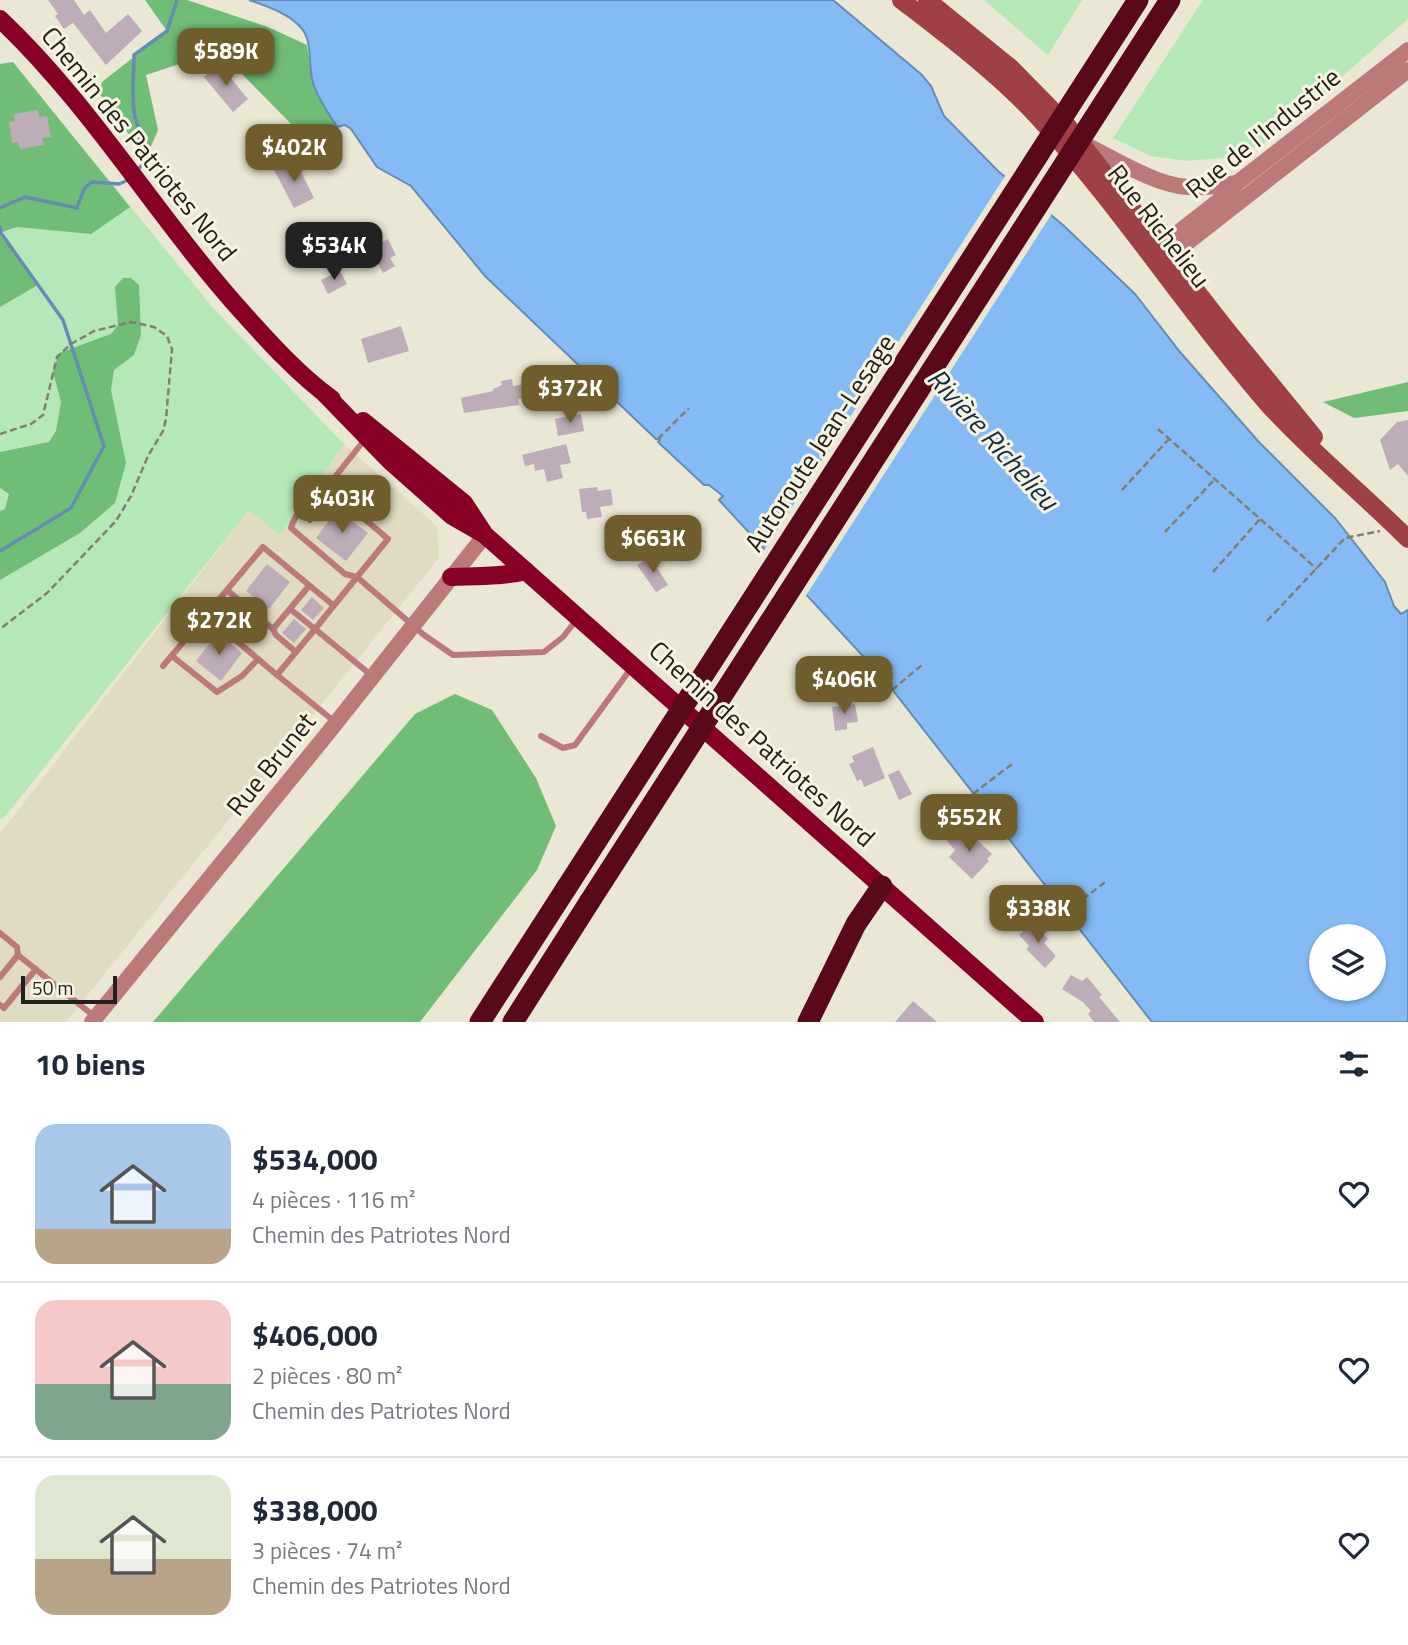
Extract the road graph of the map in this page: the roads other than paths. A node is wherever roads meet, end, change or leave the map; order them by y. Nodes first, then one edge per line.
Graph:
1 (901, 0) edge
2 (928, 0) edge
3 (1138, 0) edge
4 (1170, 0) edge
5 (0, 19) edge
6 (1408, 50) edge
7 (1408, 70) edge
8 (1080, 142) junction
9 (1237, 183) junction
10 (1159, 256) junction
11 (370, 433) junction
12 (327, 487) junction
13 (310, 520) dead end
14 (485, 535) junction
15 (1408, 539) edge
16 (526, 572) junction
17 (357, 577) junction
18 (451, 577) junction
19 (309, 586) junction
20 (227, 590) junction
21 (333, 605) junction
22 (290, 609) junction
23 (206, 615) junction
24 (578, 618) junction
25 (413, 625) junction
26 (273, 629) junction
27 (315, 629) junction
28 (296, 652) junction
29 (172, 656) junction
30 (258, 659) junction
31 (163, 666) dead end
32 (634, 666) junction
33 (277, 675) junction
34 (373, 676) junction
35 (336, 723) junction
36 (541, 736) dead end
37 (882, 886) junction
38 (0, 933) edge
39 (18, 955) junction
40 (36, 969) junction
41 (0, 977) edge
42 (0, 1005) edge
43 (94, 1019) edge
44 (480, 1022) edge
45 (513, 1022) edge
46 (808, 1022) edge
47 (1035, 1022) edge

1 - 10 main road, Rue Richelieu
2 - 8 main road, Rue Richelieu
3 - 44 highway, Autoroute Jean-Lesage, bridge
4 - 45 highway, Autoroute Jean-Lesage, bridge
5 - 11 main road, Chemin des Patriotes Nord
6 - 9 street, Rue de l'Industrie
7 - 10 street, Rue de l'Industrie
8 - 9 street
8 - 10 main road, Rue Richelieu
9 - 10 street, Rue de l'Industrie
10 - 15 main road, Rue Richelieu
11 - 12 lane
11 - 14 main road, Chemin des Patriotes Nord
12 - 13 lane
12 - 17 lane
12 - 17 lane
14 - 16 main road, Chemin des Patriotes Nord
14 - 18 street, Rue Brunet
16 - 18 main road
16 - 24 main road, Chemin des Patriotes Nord
17 - 21 lane
17 - 25 lane
18 - 25 street, Rue Brunet
19 - 20 lane
19 - 21 lane
19 - 22 lane
20 - 23 lane
20 - 26 lane
21 - 27 lane
22 - 26 lane
22 - 27 lane
23 - 29 lane
23 - 30 lane
24 - 25 lane
24 - 32 main road, Chemin des Patriotes Nord
25 - 34 street, Rue Brunet
26 - 28 lane
27 - 28 lane
27 - 34 lane
28 - 33 lane
29 - 30 lane
29 - 31 lane
30 - 33 lane
32 - 36 lane
32 - 37 main road, Chemin des Patriotes Nord
33 - 35 lane
34 - 35 street, Rue Brunet
35 - 43 street, Rue Brunet
37 - 46 highway
37 - 47 main road, Chemin des Patriotes Nord
38 - 39 lane
39 - 40 lane
39 - 41 lane
40 - 42 lane
40 - 43 lane

